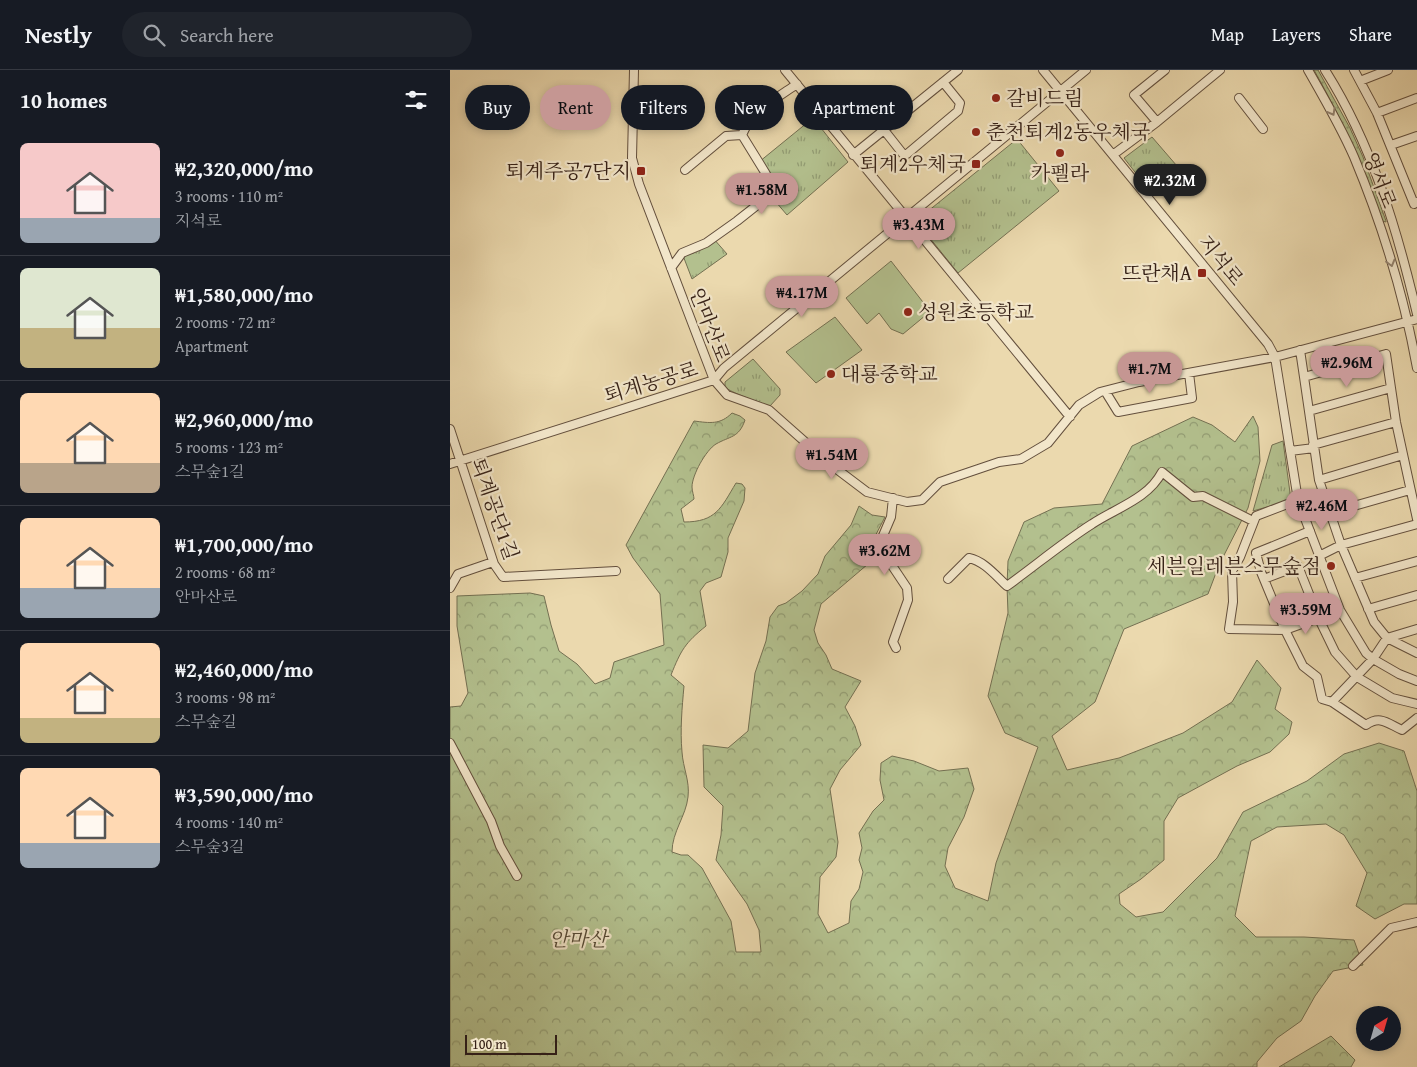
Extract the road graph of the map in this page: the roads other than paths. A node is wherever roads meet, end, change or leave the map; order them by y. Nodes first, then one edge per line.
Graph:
1 (634, 70) edge
2 (785, 70) edge
3 (958, 70) edge
4 (1043, 70) edge
5 (1086, 70) edge
6 (1165, 70) edge
7 (1220, 70) edge
8 (1308, 70) edge
9 (1324, 70) edge
10 (1354, 70) edge
11 (1388, 70) edge
12 (1360, 81) junction
13 (943, 82) junction
14 (797, 84) junction
15 (1060, 91) junction
16 (1239, 98) dead end
17 (1417, 98) edge
18 (913, 106) edge
19 (1377, 113) junction
20 (1156, 122) junction
21 (1263, 129) dead end
22 (884, 130) joint
23 (742, 135) junction
24 (1417, 136) edge
25 (1391, 145) junction
26 (1114, 154) junction
27 (853, 155) junction
28 (684, 170) dead end
29 (1417, 202) edge
30 (907, 218) junction
31 (672, 268) junction
32 (1410, 283) junction
33 (1397, 284) junction
34 (1417, 314) edge
35 (1417, 319) edge
36 (1407, 322) junction
37 (1300, 350) junction
38 (1274, 357) junction
39 (1417, 363) edge
40 (1189, 372) junction
41 (1304, 377) junction
42 (714, 380) junction
43 (1391, 388) junction
44 (1105, 391) junction
45 (1309, 411) junction
46 (1070, 417) junction
47 (1396, 422) junction
48 (450, 429) edge
49 (1313, 446) junction
50 (1290, 451) junction
51 (1403, 454) junction
52 (461, 461) junction
53 (450, 464) edge
54 (1318, 480) junction
55 (1410, 490) junction
56 (893, 498) junction
57 (1298, 500) junction
58 (1329, 512) junction
59 (1417, 518) edge
60 (1254, 521) junction
61 (1417, 524) edge
62 (1310, 531) junction
63 (1341, 546) junction
64 (1256, 553) junction
65 (1319, 556) junction
66 (1240, 557) junction
67 (1417, 561) edge
68 (493, 562) junction
69 (616, 571) dead end
70 (1355, 578) junction
71 (1264, 579) junction
72 (948, 580) dead end
73 (450, 588) edge
74 (1417, 595) edge
75 (1368, 609) junction
76 (1340, 610) junction
77 (1319, 619) junction
78 (1417, 629) edge
79 (1285, 630) junction
80 (1387, 638) junction
81 (896, 648) dead end
82 (1417, 653) edge
83 (1373, 659) junction
84 (1358, 677) junction
85 (1417, 681) edge
86 (1332, 702) junction
87 (1417, 704) edge
88 (1417, 718) edge
89 (450, 743) edge
90 (517, 876) dead end
91 (1417, 922) edge
92 (1352, 966) dead end

1 - 31 street, 안마산로
2 - 14 street
3 - 13 street
4 - 15 street, 지석로
5 - 15 street, 퇴계농공로
6 - 20 street
7 - 20 street
8 -> 33 street, 영서로
9 - 32 street, 영서로
10 - 12 street
11 - 12 street
12 - 19 street
13 - 18 street
13 - 22 street
14 - 23 street
14 - 27 street
15 - 26 street, 지석로
15 - 30 street, 퇴계농공로
16 - 21 street
17 - 19 street
19 - 25 street
20 - 26 street
22 - 27 street
23 - 28 street
23 - 31 street
24 - 25 street
25 - 29 street
26 - 38 street, 지석로
27 - 30 street
30 - 42 street, 퇴계농공로
30 - 46 street
31 - 42 street, 안마산로
32 - 33 street
32 - 34 street, 영서로
33 - 36 street, 영서로
35 - 36 street, 안마산로
36 - 37 street, 안마산로
36 - 39 street, 영서로
37 - 38 street, 안마산로
37 - 41 street
38 - 40 street, 안마산로
38 - 50 street
40 - 44 street, 안마산로
40 - 44 street
41 - 43 street
41 - 45 street
42 - 52 street, 퇴계농공로
42 - 56 street, 안마산로
43 - 45 street
43 - 47 street
44 - 46 street, 안마산로
45 - 49 street
46 - 56 street, 안마산로
47 - 49 street
47 - 51 street
48 - 52 street, 퇴계공단1길
49 - 50 street
49 - 54 street
50 - 57 street
51 - 54 street
51 - 55 street
52 - 53 street, 퇴계농공로
52 - 68 street, 퇴계공단1길
54 - 58 street
55 - 58 street
55 - 59 street
56 - 81 street
57 - 60 street
57 - 62 street
58 - 63 street
60 - 66 street
60 - 72 street
61 - 63 street
62 - 64 street
62 - 65 street
63 - 65 street
63 - 70 street
64 - 66 street
64 - 71 street
65 - 76 street
66 - 79 street
67 - 70 street
68 - 69 street, 퇴계공단1길
68 - 73 street
70 - 75 street
71 - 77 street
71 - 79 street
74 - 75 street
75 - 80 street
76 - 77 street
76 - 83 street
77 - 79 street
77 - 84 street
78 - 80 street
79 - 86 street
80 - 82 street
80 - 83 street
83 - 84 street
83 - 85 street
84 - 86 street
84 - 87 street
86 - 88 street
89 - 90 street
91 - 92 street

